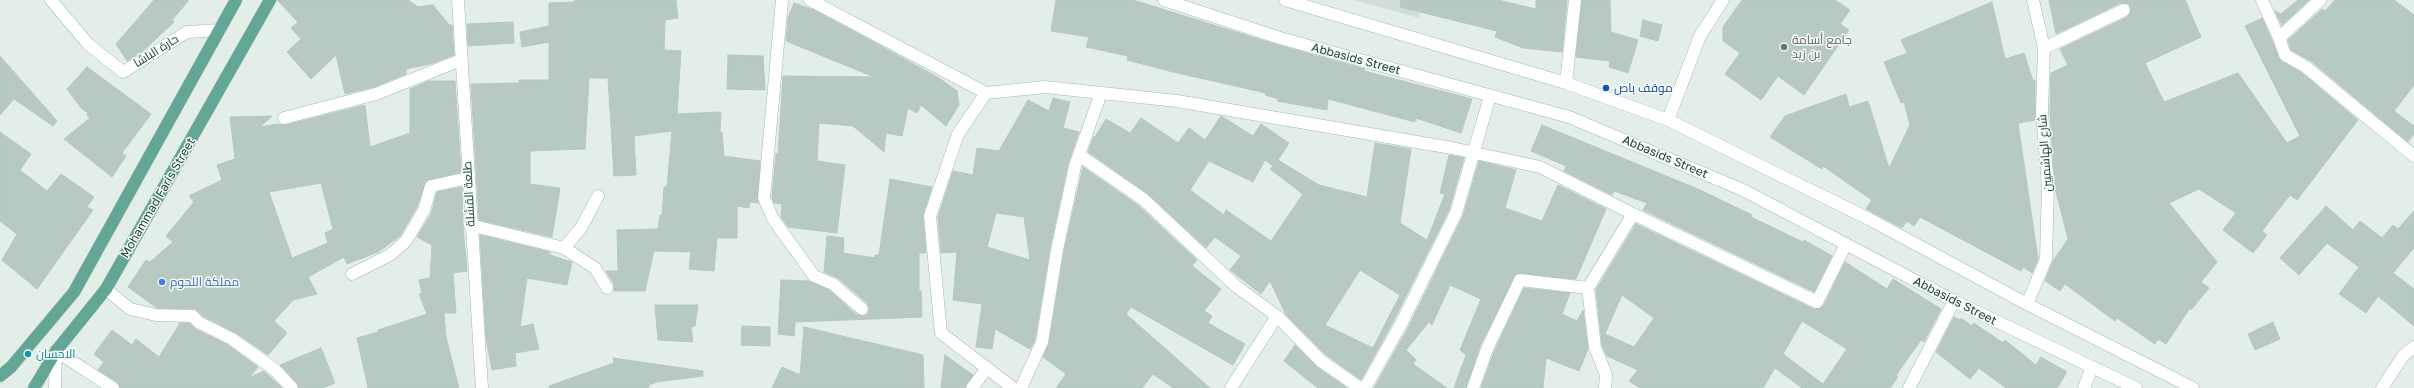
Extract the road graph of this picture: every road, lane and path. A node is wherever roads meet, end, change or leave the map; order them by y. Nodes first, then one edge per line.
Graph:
1 (51, 0) edge
2 (236, 0) edge
3 (270, 0) edge
4 (458, 0) edge
5 (782, 0) edge
6 (810, 0) edge
7 (1164, 0) edge
8 (1285, 0) edge
9 (1575, 0) edge
10 (1723, 0) edge
11 (2033, 0) edge
12 (2262, 0) edge
13 (2320, 0) edge
14 (2124, 10) dead end
15 (220, 30) junction
16 (2279, 38) junction
17 (2044, 48) junction
18 (461, 60) junction
19 (1566, 83) junction
20 (986, 92) junction
21 (1101, 93) junction
22 (1490, 96) junction
23 (284, 118) dead end
24 (1668, 120) junction
25 (1474, 153) junction
26 (1079, 155) junction
27 (2414, 156) edge
28 (468, 178) junction
29 (598, 196) dead end
30 (1634, 214) junction
31 (470, 225) junction
32 (1846, 244) junction
33 (564, 248) junction
34 (352, 274) dead end
35 (607, 288) dead end
36 (1588, 288) junction
37 (106, 289) junction
38 (1954, 301) junction
39 (2027, 304) junction
40 (862, 309) dead end
41 (1277, 316) junction
42 (2414, 347) edge
43 (56, 351) junction
44 (2092, 367) junction
45 (987, 368) junction
46 (0, 376) edge
47 (34, 388) edge
48 (55, 388) edge
49 (113, 388) edge
50 (292, 388) edge
51 (482, 388) edge
52 (972, 388) edge
53 (1013, 388) edge
54 (1021, 388) edge
55 (1231, 388) edge
56 (1360, 388) edge
57 (1365, 388) edge
58 (1472, 388) edge
59 (1605, 388) edge
60 (1909, 388) edge
61 (2084, 388) edge
62 (2136, 388) edge
63 (2193, 388) edge
64 (2382, 388) edge

1 - 15 street, حارة الباشا
2 - 15 main road
3 - 37 main road, Mohammad Faris Street
4 - 18 street, طلعة القشلة
5 - 40 street
6 - 20 street
7 - 22 street, Abbasids Street
8 - 19 street
9 - 19 street
10 - 24 street
11 - 17 street, شارع الهاشميين
12 - 16 street
13 - 16 street
14 - 17 street
15 - 46 main road
16 - 27 street
17 - 39 street, شارع الهاشميين
18 - 23 street
18 - 28 street, طلعة القشلة
19 - 24 street
20 - 21 street
20 - 45 street
21 - 25 street
21 - 26 street
22 - 25 street
22 - 32 street, Abbasids Street
24 - 39 street
25 - 30 street
25 - 57 street
26 - 41 street
26 - 54 street
28 - 31 street, طلعة القشلة
28 - 34 street
29 - 33 street
30 - 32 street
30 - 36 street
31 - 33 street
31 - 51 street, طلعة القشلة
32 - 38 street, Abbasids Street
33 - 35 street
36 - 58 street
36 - 59 street
37 - 43 main road, Mohammad Faris Street
37 - 50 street
38 - 44 street, Abbasids Street
38 - 60 street
39 - 63 street
41 - 55 street
41 - 56 street
42 - 64 street
43 - 47 main road, Mohammad Faris Street
43 - 48 street
43 - 49 street
44 - 61 street
44 - 62 street, Abbasids Street
45 - 52 street
45 - 53 street

